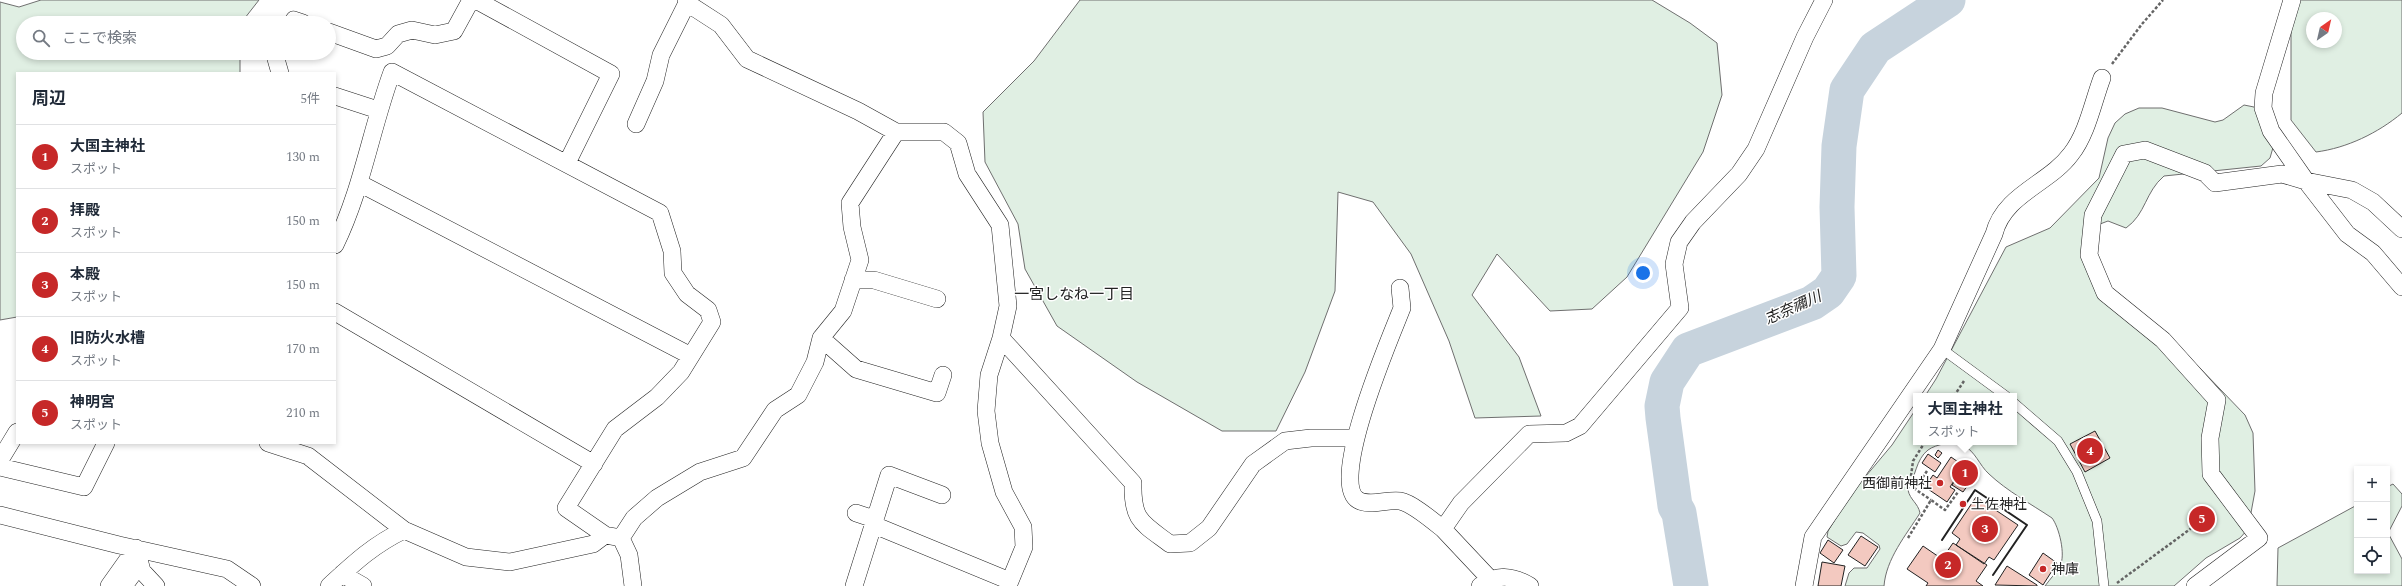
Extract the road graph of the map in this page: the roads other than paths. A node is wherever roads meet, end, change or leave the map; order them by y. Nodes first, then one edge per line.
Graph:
1 (471, 0) edge
2 (476, 0) edge
3 (1824, 0) edge
4 (2292, 0) edge
5 (686, 2) edge
6 (336, 35) edge
7 (276, 60) edge
8 (280, 72) edge
9 (2102, 78) road end
10 (336, 96) edge
11 (378, 110) junction
12 (636, 124) dead end
13 (896, 132) junction
14 (567, 163) junction
15 (2306, 182) junction
16 (360, 183) junction
17 (2402, 229) edge
18 (336, 243) edge
19 (853, 280) junction
20 (2402, 287) edge
21 (1400, 288) dead end
22 (937, 299) dead end
23 (336, 313) edge
24 (821, 338) junction
25 (1001, 338) junction
26 (1942, 349) junction
27 (691, 356) junction
28 (943, 375) dead end
29 (2002, 393) edge
30 (2017, 406) edge
31 (16, 434) edge
32 (1355, 438) junction
33 (106, 444) edge
34 (271, 444) edge
35 (0, 460) edge
36 (594, 464) junction
37 (942, 495) dead end
38 (856, 513) dead end
39 (0, 515) edge
40 (874, 522) junction
41 (1443, 529) junction
42 (404, 530) junction
43 (613, 537) junction
44 (138, 556) junction
45 (342, 574) junction
46 (1485, 582) edge
47 (1009, 584) edge
48 (109, 586) edge
49 (124, 586) edge
50 (156, 586) edge
51 (252, 586) edge
52 (329, 586) edge
53 (363, 586) edge
54 (633, 586) edge
55 (854, 586) edge
56 (1530, 586) edge
57 (1804, 586) edge
58 (2104, 586) edge
59 (2195, 586) edge

1 - 6 street
2 - 14 street
3 - 41 street
4 - 15 street
5 - 12 street
5 - 13 street
7 - 8 street
9 - 26 street
10 - 11 street
11 - 14 street
11 - 16 street
13 - 19 street
13 - 25 street
14 - 27 street
15 - 17 street
15 - 20 street
15 - 59 street
16 - 18 street
16 - 27 street
19 - 22 street
19 - 24 street
21 - 32 street
23 - 36 street
24 - 28 street
24 - 43 street
25 - 32 street
25 - 47 street
26 - 29 lane
26 - 57 street
27 - 36 street
30 - 58 lane
31 - 35 street
32 - 41 street
33 - 35 street
34 - 42 street
36 - 43 street
37 - 40 street
38 - 40 street
39 - 44 street
40 - 47 street
40 - 55 street
41 - 46 street
42 - 43 street
42 - 45 street
43 - 54 street
44 - 48 street
44 - 49 street
44 - 50 street
44 - 51 street
45 - 52 street
45 - 53 street
46 - 56 street

